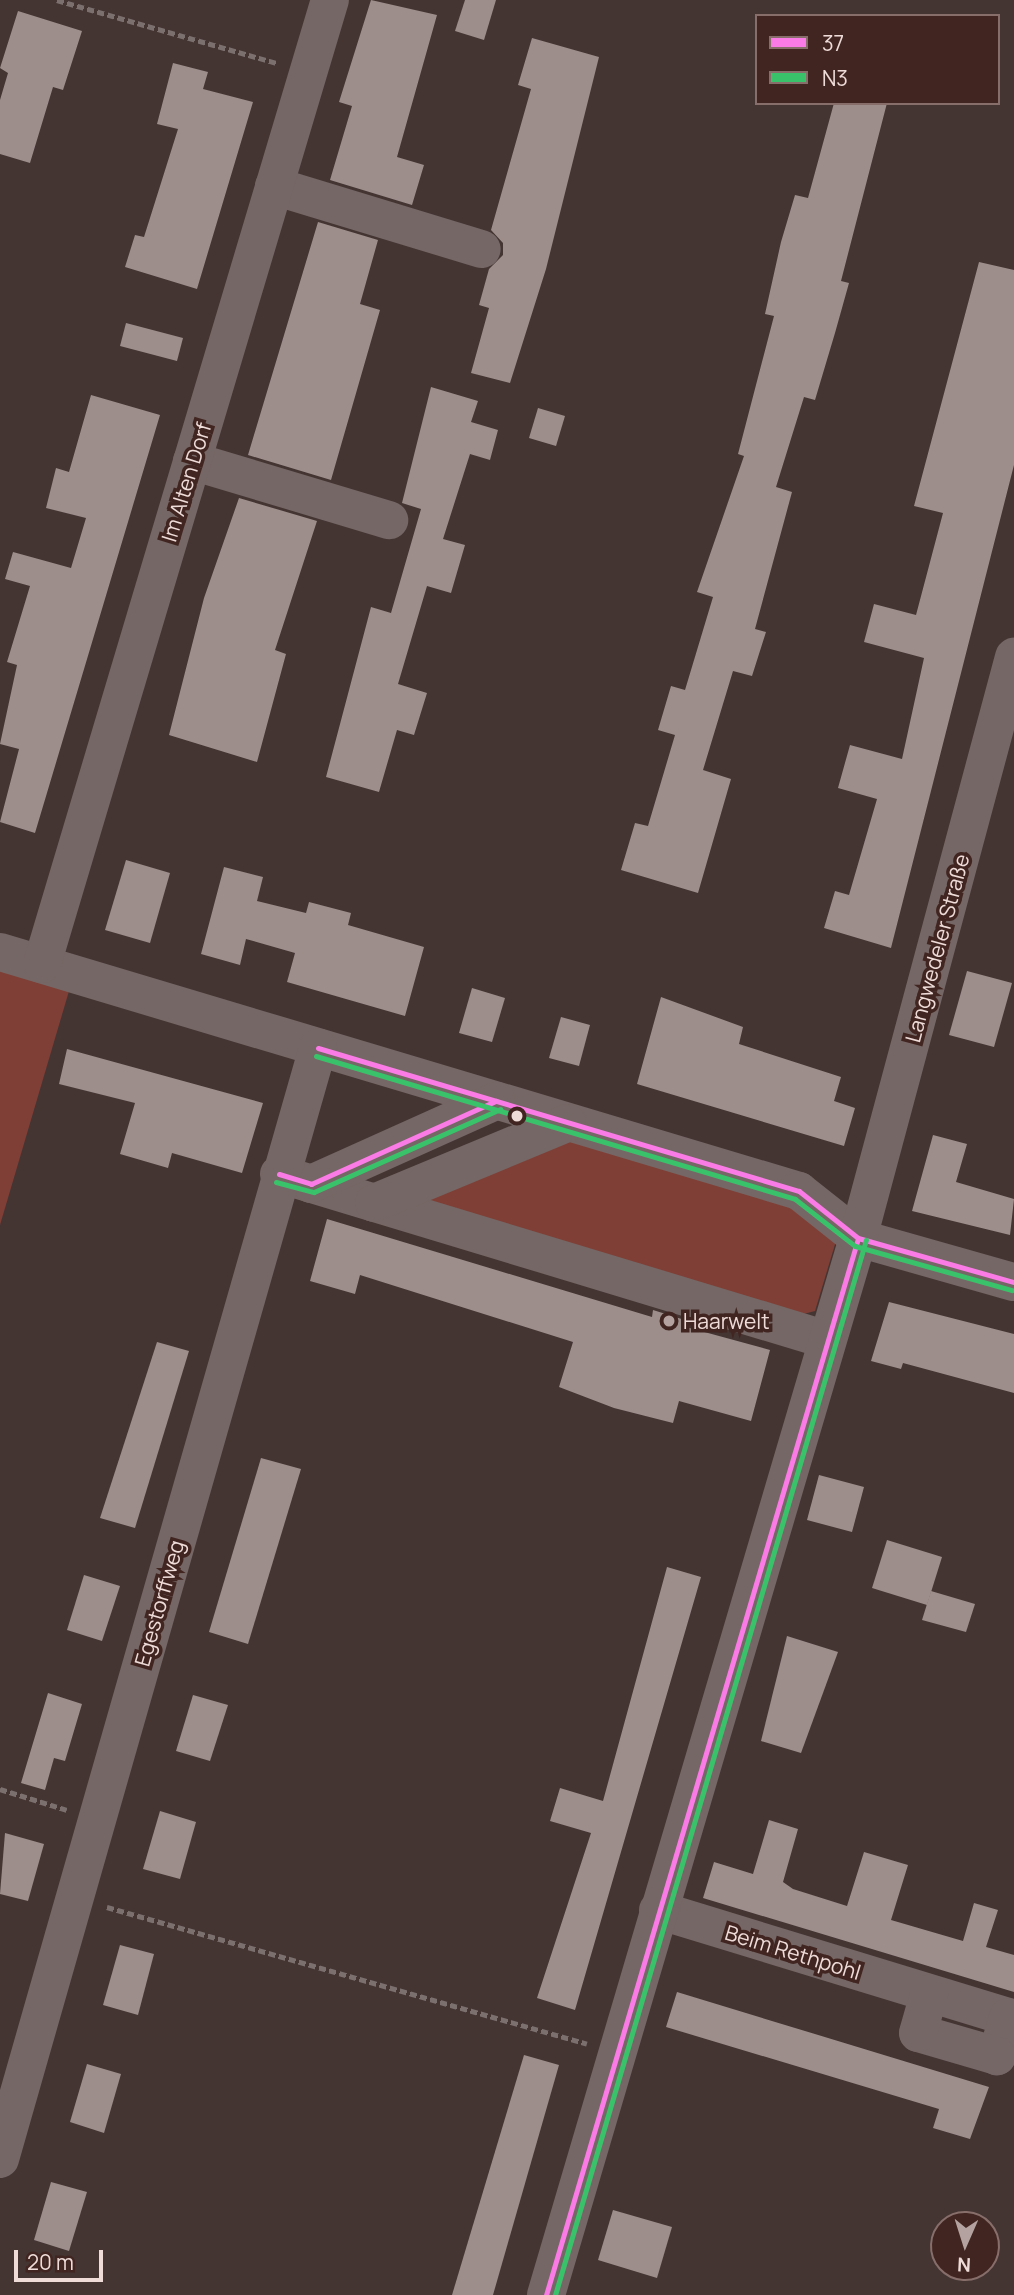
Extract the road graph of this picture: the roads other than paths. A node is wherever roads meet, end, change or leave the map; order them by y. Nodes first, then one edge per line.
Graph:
1 (330, 0) edge
2 (274, 186) junction
3 (482, 249) dead end
4 (192, 461) junction
5 (389, 520) dead end
6 (1014, 657) edge
7 (0, 952) edge
8 (42, 964) junction
9 (318, 1048) junction
10 (496, 1101) junction
11 (567, 1123) junction
12 (295, 1179) junction
13 (374, 1203) junction
14 (858, 1238) junction
15 (1014, 1282) edge
16 (824, 1339) junction
17 (658, 1910) junction
18 (929, 1994) dead end
19 (0, 2159) edge
20 (546, 2295) edge

1 - 2 street, Im Alten Dorf
2 - 3 street
2 - 4 street, Im Alten Dorf
4 - 5 street
4 - 8 street, Im Alten Dorf
6 - 14 street, Langwedeler Straße
7 - 8 street
8 - 9 street
9 - 10 street
9 - 12 street, Egestorffweg
10 - 11 street
10 - 12 street
11 - 13 street
11 - 14 street
12 - 13 street
12 - 19 street, Egestorffweg
13 - 16 street
14 - 15 street
14 - 16 street
16 - 17 street
17 - 18 street, Beim Rethpohl
17 - 20 street

